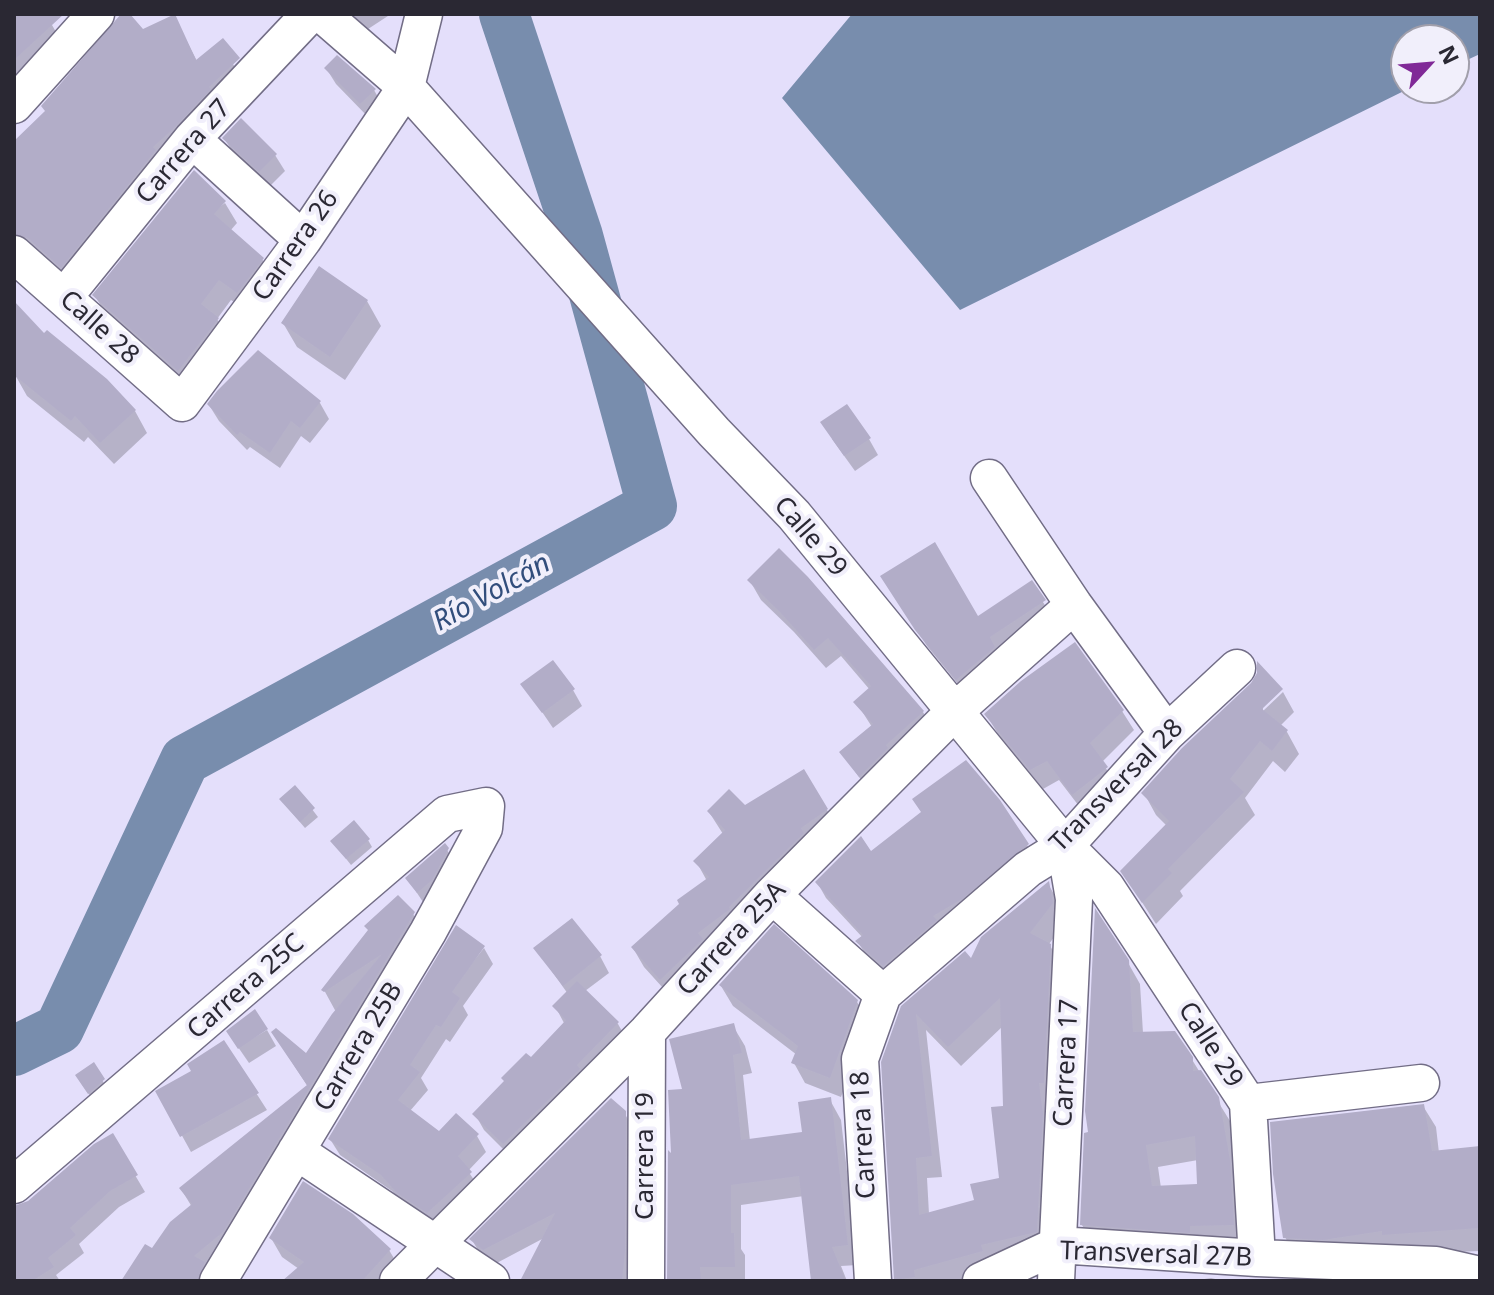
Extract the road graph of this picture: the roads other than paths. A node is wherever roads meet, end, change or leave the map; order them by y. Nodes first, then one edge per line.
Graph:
1 (96, 14) edge
2 (310, 14) edge
3 (322, 14) edge
4 (424, 14) edge
5 (406, 87) junction
6 (14, 105) edge
7 (192, 139) junction
8 (303, 240) junction
9 (14, 254) edge
10 (65, 296) junction
11 (182, 403) joint
12 (989, 478) dead end
13 (1074, 605) junction
14 (1237, 668) dead end
15 (955, 711) junction
16 (1167, 733) junction
17 (486, 806) joint
18 (1065, 846) junction
19 (772, 895) junction
20 (883, 994) junction
21 (647, 1032) junction
22 (1421, 1083) dead end
23 (1248, 1103) junction
24 (296, 1151) junction
25 (14, 1185) edge
26 (436, 1244) junction
27 (1058, 1245) junction
28 (1257, 1258) junction
29 (1436, 1273) edge
30 (1480, 1275) edge
31 (218, 1281) edge
32 (398, 1281) edge
33 (491, 1281) edge
34 (646, 1281) edge
35 (873, 1281) edge
36 (981, 1281) edge
37 (1056, 1281) edge

1 - 6 street
2 - 7 street, Carrera 27
3 - 5 street, Calle 29
4 - 5 street
5 - 8 street, Carrera 26
5 - 15 street, Calle 29
7 - 8 street
7 - 10 street, Carrera 27
8 - 11 street, Carrera 26
9 - 10 street, Calle 28
10 - 11 street, Calle 28
12 - 13 street
13 - 15 street, Carrera 25A
13 - 16 street
14 - 16 street, Transversal 28
15 - 18 street, Calle 29
15 - 19 street, Carrera 25A
16 - 18 street, Transversal 28
17 - 24 street, Carrera 25B
17 - 25 street, Carrera 25C
18 - 20 street, Transversal 28
18 - 23 street, Calle 29
18 - 27 street, Carrera 17
19 - 20 street
19 - 21 street, Carrera 25A
20 - 35 street, Carrera 18
21 - 26 street, Carrera 25A
21 - 34 street, Carrera 19
22 - 23 street
23 - 28 street
24 - 26 street
24 - 31 street, Carrera 25B
26 - 32 street, Carrera 25A
26 - 33 street
27 - 28 street, Transversal 27B
27 - 36 street, Transversal 27B
27 - 37 street, Carrera 17
28 - 29 street, Transversal 27B
29 - 30 street, Transversal 27B

